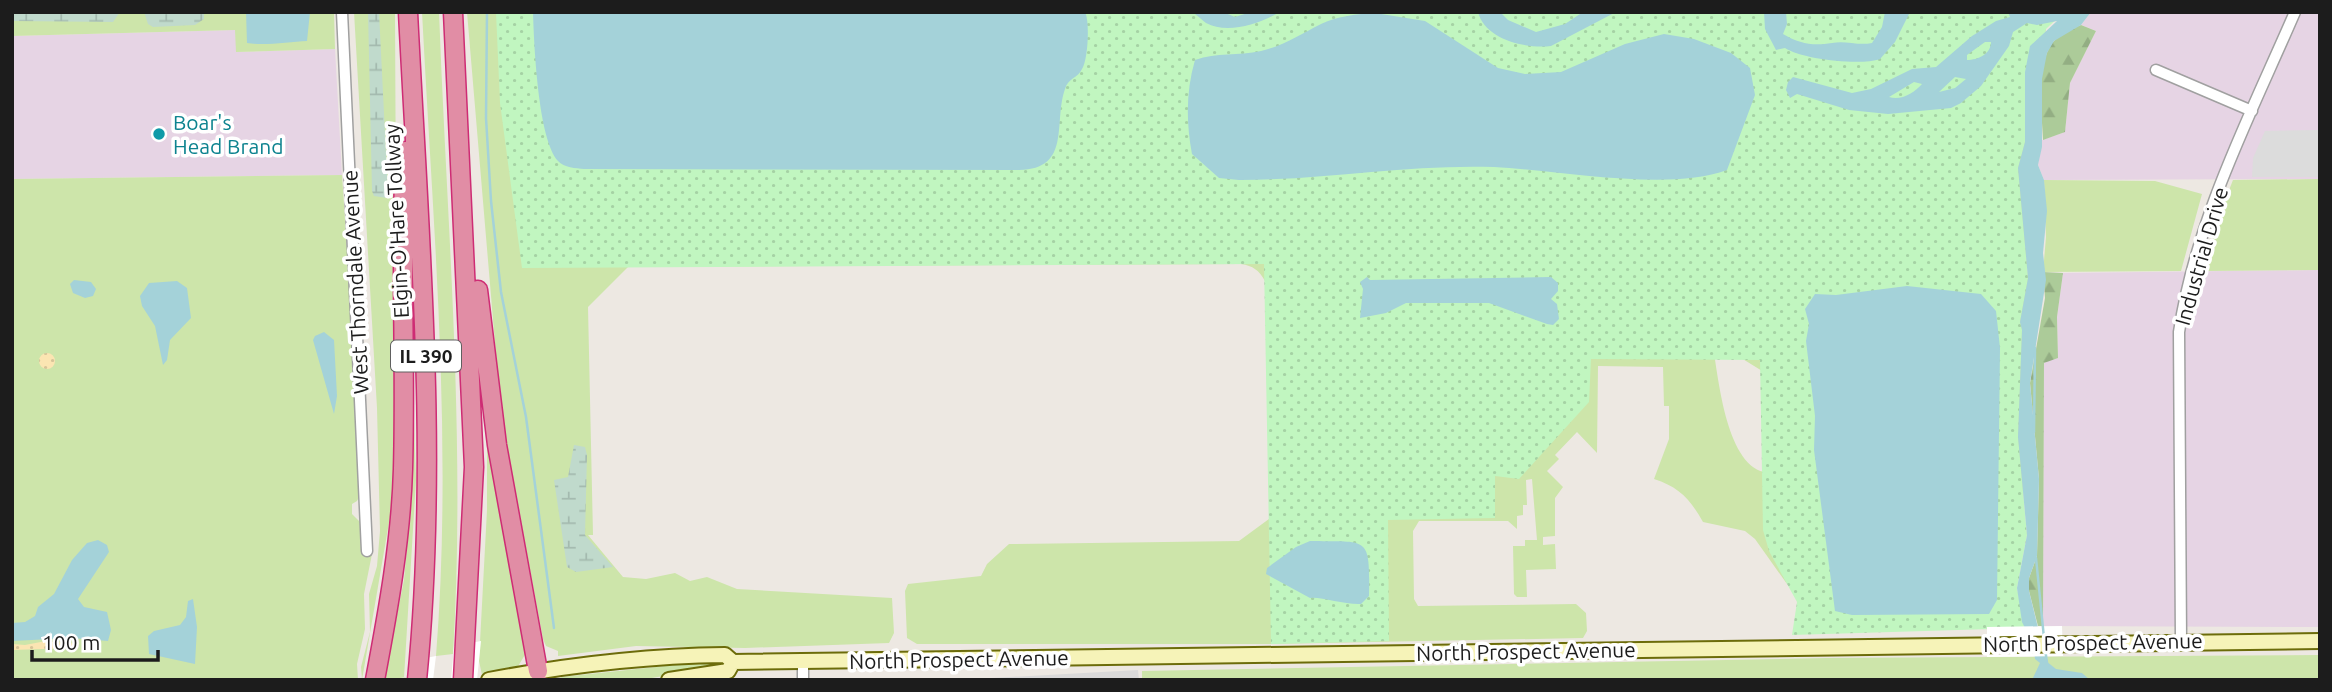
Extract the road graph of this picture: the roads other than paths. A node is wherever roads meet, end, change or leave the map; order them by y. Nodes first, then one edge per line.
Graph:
1 (342, 12) edge
2 (408, 12) edge
3 (453, 12) edge
4 (2295, 12) edge
5 (410, 57) junction
6 (2156, 70) dead end
7 (2252, 111) junction
8 (462, 172) junction
9 (367, 551) dead end
10 (2181, 641) junction
11 (2320, 641) edge
12 (803, 660) junction
13 (733, 662) junction
14 (538, 671) junction
15 (375, 680) edge
16 (417, 680) edge
17 (463, 680) edge
18 (489, 680) edge
19 (669, 680) edge
20 (803, 680) edge

1 - 9 street, West Thorndale Avenue
2 - 5 highway, Elgin-O'Hare Tollway / IL 390
3 - 8 highway, IL 390
4 - 7 street, Industrial Drive
5 - 15 highway
5 - 16 highway, Elgin-O'Hare Tollway / IL 390
6 - 7 street
7 - 10 street, Industrial Drive
8 - 14 highway
8 - 17 highway, IL 390
10 - 11 main road, North Prospect Avenue
10 - 12 main road, North Prospect Avenue
12 - 13 main road, North Prospect Avenue
12 - 20 street
13 - 14 main road, North Prospect Avenue
13 - 19 main road, North Prospect Avenue
14 - 18 main road, North Prospect Avenue

